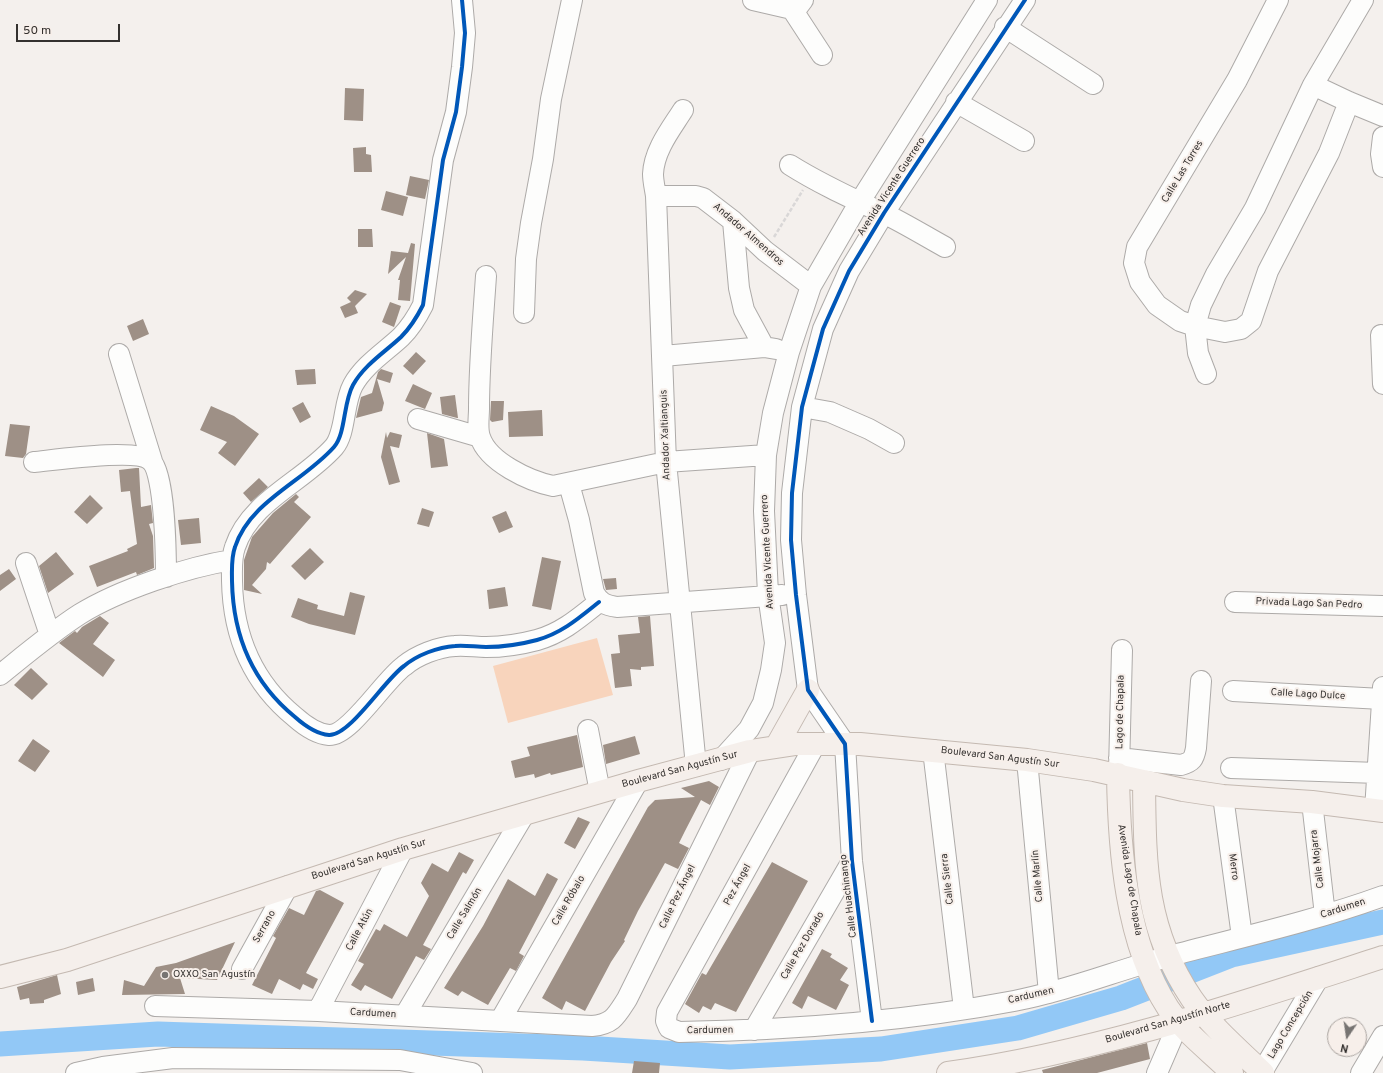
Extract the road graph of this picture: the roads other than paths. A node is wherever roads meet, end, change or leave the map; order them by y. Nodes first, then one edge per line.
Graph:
1 (462, 0) edge
2 (572, 0) edge
3 (753, 0) edge
4 (987, 0) edge
5 (1025, 0) edge
6 (1278, 0) edge
7 (1363, 0) edge
8 (797, 5) edge
9 (1005, 27) junction
10 (822, 55) dead end
11 (1093, 84) dead end
12 (1313, 85) junction
13 (956, 102) junction
14 (1349, 102) junction
15 (683, 110) dead end
16 (1383, 116) edge
17 (1383, 137) edge
18 (1024, 141) dead end
19 (790, 165) dead end
20 (1383, 167) edge
21 (656, 196) junction
22 (859, 203) junction
23 (884, 213) junction
24 (733, 221) junction
25 (945, 247) dead end
26 (486, 276) dead end
27 (811, 286) junction
28 (524, 313) dead end
29 (1195, 326) junction
30 (1381, 335) dead end
31 (764, 347) junction
32 (789, 352) junction
33 (119, 354) dead end
34 (663, 356) junction
35 (1206, 374) dead end
36 (1383, 384) edge
37 (802, 407) junction
38 (418, 418) dead end
39 (480, 437) junction
40 (894, 443) dead end
41 (766, 455) junction
42 (152, 461) junction
43 (34, 462) dead end
44 (666, 462) junction
45 (569, 484) junction
46 (232, 560) junction
47 (26, 563) dead end
48 (166, 577) junction
49 (768, 594) junction
50 (796, 595) junction
51 (599, 602) junction
52 (679, 602) junction
53 (1235, 602) dead end
54 (1383, 606) edge
55 (50, 635) junction
56 (1122, 650) dead end
57 (0, 675) edge
58 (1202, 681) dead end
59 (808, 690) junction
60 (1233, 691) dead end
61 (1382, 693) edge
62 (588, 730) dead end
63 (816, 743) junction
64 (845, 744) junction
65 (776, 747) junction
66 (933, 750) junction
67 (750, 751) junction
68 (722, 760) junction
69 (1027, 760) junction
70 (696, 766) junction
71 (1119, 766) junction
72 (1231, 768) dead end
73 (1378, 773) junction
74 (638, 781) junction
75 (1144, 781) junction
76 (600, 792) junction
77 (1223, 796) junction
78 (1312, 802) junction
79 (1379, 810) edge
80 (525, 814) junction
81 (403, 849) junction
82 (852, 862) junction
83 (288, 886) junction
84 (1383, 896) edge
85 (1325, 915) junction
86 (1242, 937) junction
87 (1383, 956) edge
88 (1171, 962) junction
89 (242, 969) dead end
90 (1149, 969) junction
91 (0, 977) edge
92 (1319, 978) junction
93 (1049, 993) junction
94 (155, 1006) dead end
95 (1198, 1006) junction
96 (964, 1009) junction
97 (318, 1011) junction
98 (1173, 1014) junction
99 (405, 1016) junction
100 (500, 1021) junction
101 (872, 1021) junction
102 (592, 1026) joint
103 (669, 1028) joint
104 (754, 1030) junction
105 (1383, 1036) edge
106 (1263, 1072) edge
107 (76, 1073) edge
108 (472, 1073) edge
109 (948, 1073) edge
110 (1157, 1073) edge
111 (1232, 1073) edge
112 (1361, 1073) edge

1 - 46 street
2 - 28 street
3 - 8 street
4 - 22 street, Avenida Vicente Guerrero
5 - 9 street, Avenida Vicente Guerrero
6 - 29 street, Calle Las Torres
7 - 12 street
8 - 10 street
9 - 11 street
9 - 13 street, Avenida Vicente Guerrero
12 - 14 street
12 - 29 street
13 - 18 street
13 - 23 street, Avenida Vicente Guerrero
14 - 16 street
14 - 29 street, Calle Las Torres
15 - 21 street, Andador Xaltianguis
17 - 20 street
19 - 22 street
21 - 24 street, Andador Almendros
21 - 34 street, Andador Xaltianguis
22 - 23 street
22 - 27 street, Avenida Vicente Guerrero
23 - 25 street
23 - 37 street, Avenida Vicente Guerrero
24 - 27 street, Andador Almendros
24 - 31 street
26 - 39 street
27 - 32 street, Avenida Vicente Guerrero
29 - 35 street
30 - 36 street
31 - 32 street
31 - 34 street
32 - 41 street, Avenida Vicente Guerrero
33 - 42 street
34 - 44 street, Andador Xaltianguis
37 - 40 street
37 - 50 street, Avenida Vicente Guerrero
38 - 39 street
39 - 45 street
41 - 44 street
41 - 49 street, Avenida Vicente Guerrero
42 - 43 street
42 - 48 street
44 - 45 street
44 - 52 street, Andador Xaltianguis
45 - 51 street
46 - 48 street
46 - 51 street
47 - 55 street
48 - 55 street
49 - 50 street
49 - 52 street
49 - 68 street, Avenida Vicente Guerrero
50 - 59 street, Avenida Vicente Guerrero
51 - 52 street
52 - 70 street, Andador Xaltianguis
53 - 54 street, Privada Lago San Pedro
55 - 57 street
56 - 71 street, Lago de Chapala
58 - 71 street
59 - 64 street, Avenida Vicente Guerrero
59 - 65 main road
60 - 61 street, Calle Lago Dulce
61 - 73 street
62 - 76 street
63 - 64 main road, Boulevard San Agustín Sur
63 - 65 main road, Boulevard San Agustín Sur
63 - 103 street, Pez Ángel
64 - 66 main road, Boulevard San Agustín Sur
64 - 82 street, Calle Huachinango
65 - 67 main road, Boulevard San Agustín Sur
66 - 69 main road, Boulevard San Agustín Sur
66 - 96 street, Calle Sierra
67 - 68 main road, Boulevard San Agustín Sur
67 - 102 street, Calle Pez Ángel
68 - 70 main road, Boulevard San Agustín Sur
69 - 71 main road, Boulevard San Agustín Sur
69 - 93 street, Calle Marlín
70 - 74 main road, Boulevard San Agustín Sur
71 - 75 main road, Boulevard San Agustín Sur
71 - 90 main road, Avenida Lago de Chapala
72 - 73 street
73 - 79 street
74 - 76 main road, Boulevard San Agustín Sur
74 - 100 street, Calle Róbalo
75 - 77 main road, Boulevard San Agustín Sur
75 - 88 main road, Avenida Lago de Chapala
76 - 80 main road, Boulevard San Agustín Sur
77 - 78 main road, Boulevard San Agustín Sur
77 - 86 street, Merro
78 - 79 main road, Boulevard San Agustín Sur
78 - 85 street, Calle Mojarra
80 - 81 main road, Boulevard San Agustín Sur
80 - 99 street, Calle Salmón
81 - 83 main road, Boulevard San Agustín Sur
81 - 97 street, Calle Atún
82 - 101 street, Calle Huachinango
82 - 104 street, Calle Pez Dorado
83 - 89 street, Serrano
83 - 91 main road, Boulevard San Agustín Sur
84 - 85 street, Cardumen
85 - 86 street, Cardumen
86 - 88 street, Cardumen
87 - 92 main road, Boulevard San Agustín Norte
88 - 90 street, Cardumen
88 - 95 main road, Avenida Lago de Chapala
90 - 93 street, Cardumen
90 - 98 main road, Avenida Lago de Chapala
92 - 95 main road, Boulevard San Agustín Norte
92 - 106 street, Lago Concepción
93 - 96 street, Cardumen
94 - 97 street, Cardumen
95 - 98 main road, Boulevard San Agustín Norte
95 - 106 main road, Avenida Lago de Chapala
96 - 101 street, Cardumen
97 - 99 street, Cardumen
98 - 109 main road, Boulevard San Agustín Norte
98 - 110 street
98 - 111 main road, Avenida Lago de Chapala
99 - 100 street, Cardumen
100 - 102 street, Cardumen
101 - 104 street, Cardumen
103 - 104 street, Cardumen
105 - 112 street
107 - 108 street

